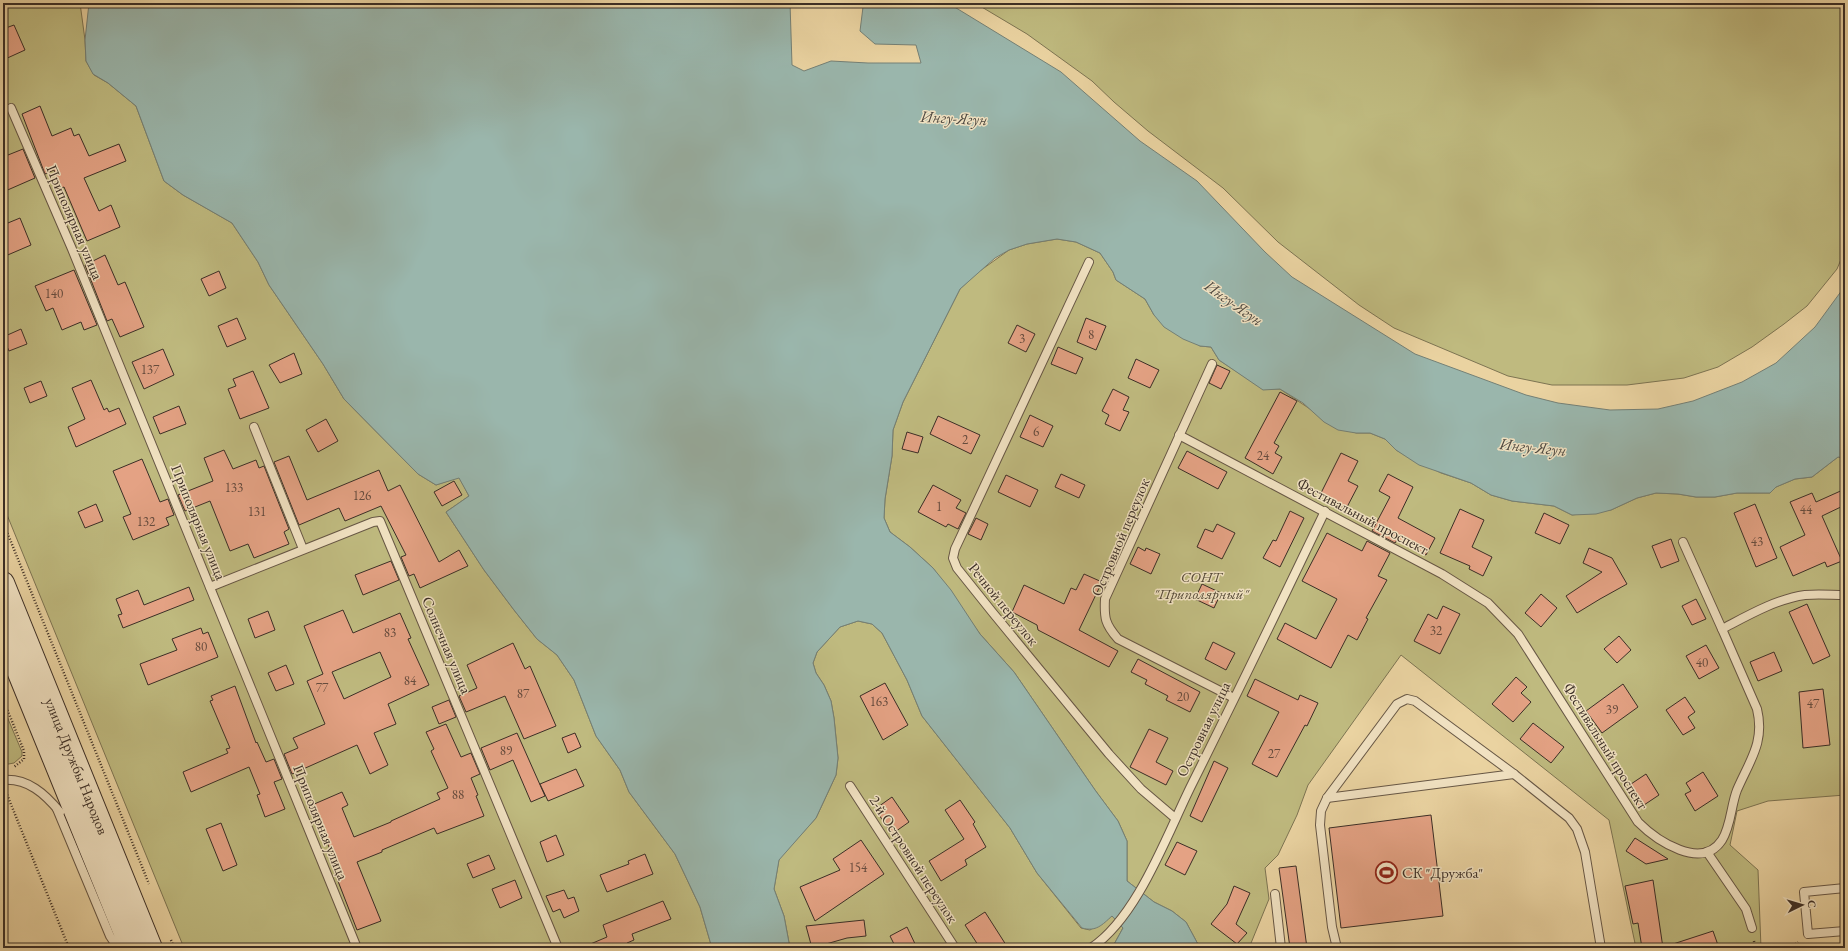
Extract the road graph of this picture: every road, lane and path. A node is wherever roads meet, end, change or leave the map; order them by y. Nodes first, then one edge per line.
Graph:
1 (11, 108) dead end
2 (1089, 262) dead end
3 (1212, 364) dead end
4 (254, 427) dead end
5 (1179, 435) junction
6 (1325, 512) junction
7 (3, 522) edge
8 (1683, 542) dead end
9 (302, 549) junction
10 (3, 583) edge
11 (210, 587) junction
12 (1845, 595) edge
13 (1722, 629) junction
14 (3, 634) edge
15 (3, 651) edge
16 (18, 671) junction
17 (1234, 698) junction
18 (3, 699) edge
19 (9, 768) dead end
20 (1514, 774) junction
21 (3, 780) edge
22 (850, 786) dead end
23 (3, 790) edge
24 (1327, 798) junction
25 (57, 809) junction
26 (1175, 818) junction
27 (90, 848) junction
28 (1707, 852) junction
29 (1845, 888) edge
30 (152, 891) dead end
31 (1275, 894) dead end
32 (1752, 928) dead end
33 (1845, 931) edge
34 (169, 934) dead end
35 (69, 948) edge
36 (118, 948) edge
37 (131, 948) edge
38 (151, 948) edge
39 (174, 948) edge
40 (357, 948) edge
41 (558, 948) edge
42 (955, 948) edge
43 (1092, 948) edge
44 (1281, 948) edge
45 (1337, 948) edge
46 (1601, 948) edge

1 - 11 lane, Приполярная улица
2 - 26 lane, Речной переулок
3 - 5 lane, Островной переулок
4 - 9 lane
5 - 6 lane, Фестивальный проспект
5 - 17 lane, Островной переулок
6 - 17 lane, Островная улица
6 - 28 lane, Фестивальный проспект
7 - 30 path
8 - 13 lane
9 - 11 lane, Солнечная улица
9 - 41 lane, Солнечная улица
10 - 38 main road, улица Дружбы Народов
11 - 40 lane, Приполярная улица
12 - 13 lane
13 - 28 lane
14 - 16 main road, улица Дружбы Народов
15 - 16 lane
16 - 27 main road, улица Дружбы Народов
17 - 26 lane, Островная улица
18 - 19 path
20 - 24 lane
20 - 24 lane
20 - 46 lane
21 - 25 lane
22 - 42 lane, 2-й Островной переулок
23 - 35 path
24 - 45 lane
25 - 27 lane
25 - 36 lane
26 - 43 lane, Островная улица
27 - 37 main road, улица Дружбы Народов
28 - 32 lane
29 - 33 lane
31 - 44 lane
34 - 39 path

